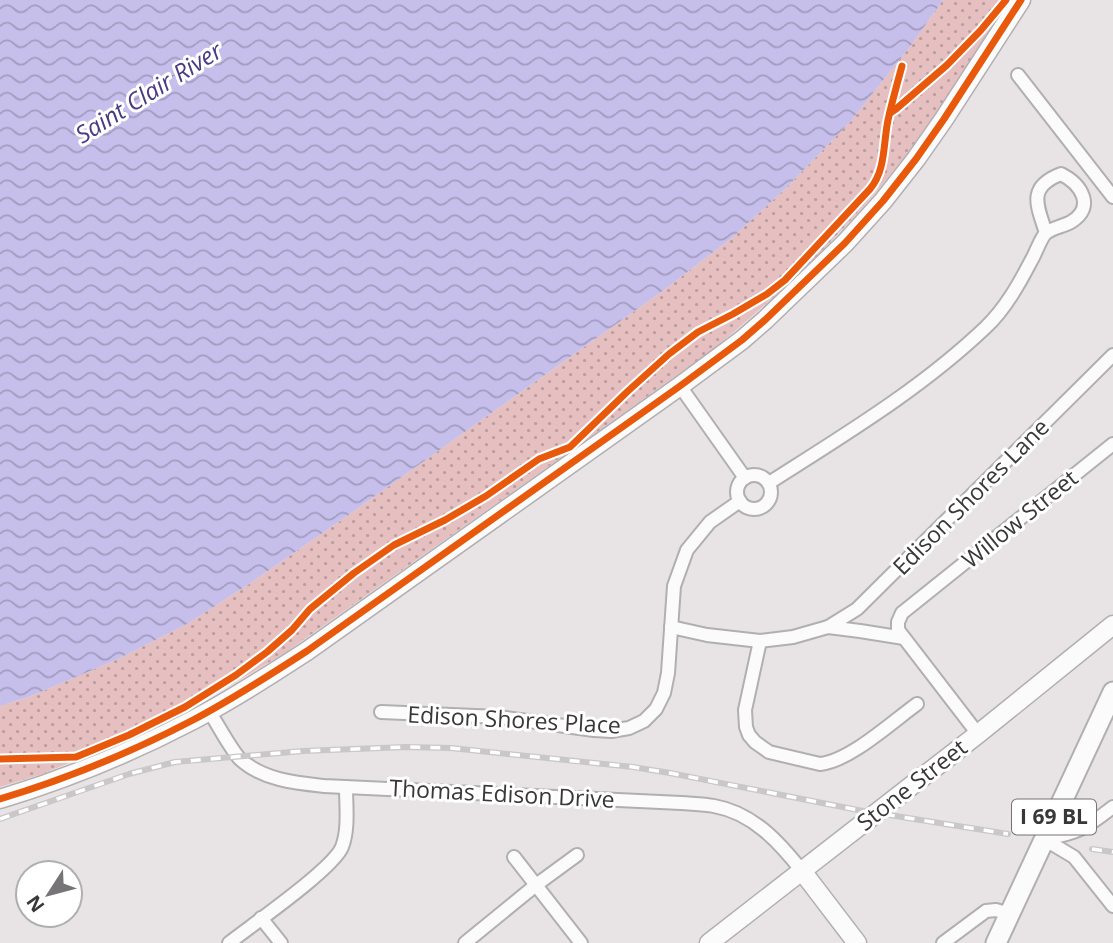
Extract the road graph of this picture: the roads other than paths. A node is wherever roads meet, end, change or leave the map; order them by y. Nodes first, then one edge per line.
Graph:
1 (1020, 0) edge
2 (1018, 75) dead end
3 (1113, 197) edge
4 (1046, 233) junction
5 (1112, 358) edge
6 (680, 386) junction
7 (1113, 444) edge
8 (745, 478) junction
9 (768, 483) junction
10 (740, 501) junction
11 (1113, 625) edge
12 (671, 627) junction
13 (828, 627) junction
14 (904, 638) junction
15 (760, 641) junction
16 (1113, 692) edge
17 (917, 704) dead end
18 (209, 711) junction
19 (381, 712) dead end
20 (978, 734) junction
21 (346, 787) junction
22 (0, 799) edge
23 (1113, 807) edge
24 (1044, 839) junction
25 (577, 855) dead end
26 (514, 857) dead end
27 (802, 871) junction
28 (536, 886) junction
29 (1113, 906) edge
30 (1009, 914) junction
31 (261, 918) junction
32 (229, 943) edge
33 (281, 943) edge
34 (465, 943) edge
35 (581, 943) edge
36 (709, 943) edge
37 (857, 943) edge
38 (943, 943) edge
39 (996, 943) edge

1 - 6 street
2 - 3 street
4 - 4 street
4 - 9 street
5 - 13 street, Edison Shores Lane
6 - 8 street
6 - 18 street
7 - 14 street, Willow Street
8 - 9 street
8 - 10 street
9 - 10 street
10 - 12 street, Edison Shores Place
11 - 20 street, Stone Street
12 - 15 street, Edison Shores Lane
12 - 19 street, Edison Shores Place
13 - 14 street, Edison Shores Lane
13 - 15 street, Edison Shores Lane
14 - 20 street
15 - 17 street
16 - 24 main road, I 69 BL
18 - 21 street, Thomas Edison Drive
18 - 22 street
20 - 27 street, Stone Street
21 - 27 street, Thomas Edison Drive
21 - 31 street
23 - 24 street
24 - 29 street
24 - 30 main road, I 69 BL
25 - 28 street
26 - 28 street
27 - 36 street, Stone Street
27 - 37 street
28 - 34 street
28 - 35 street
30 - 38 street
30 - 39 main road, I 69 BL
31 - 32 street
31 - 33 street

